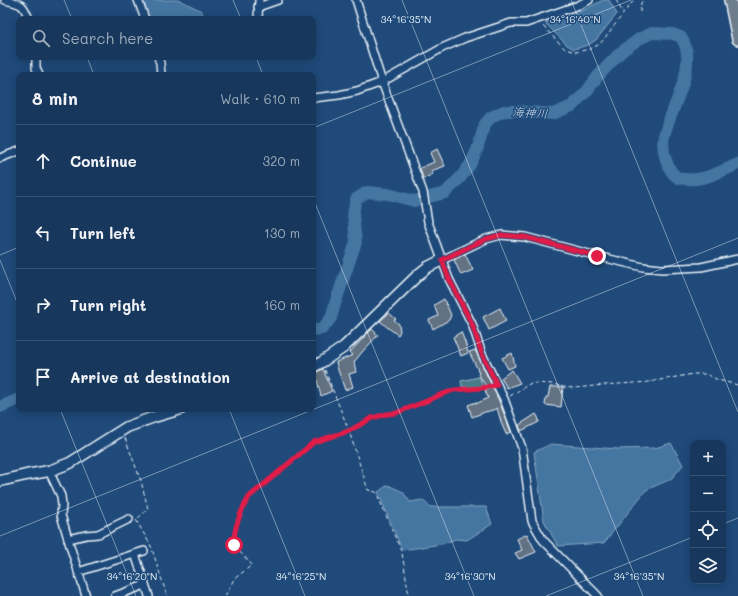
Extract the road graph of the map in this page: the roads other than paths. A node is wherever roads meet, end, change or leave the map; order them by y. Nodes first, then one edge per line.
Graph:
1 (5, 0) edge
2 (138, 0) edge
3 (278, 0) edge
4 (356, 0) edge
5 (589, 0) edge
6 (730, 0) edge
7 (259, 3) edge
8 (28, 16) edge
9 (144, 16) edge
10 (258, 16) edge
11 (738, 39) edge
12 (36, 60) edge
13 (159, 60) edge
14 (38, 72) edge
15 (161, 72) edge
16 (382, 82) junction
17 (316, 98) edge
18 (16, 152) edge
19 (0, 158) edge
20 (738, 259) edge
21 (442, 260) junction
22 (318, 364) edge
23 (171, 412) edge
24 (49, 471) junction
25 (0, 481) edge
26 (129, 519) dead end
27 (68, 539) junction
28 (144, 551) dead end
29 (135, 554) junction
30 (78, 572) junction
31 (146, 586) junction
32 (86, 596) edge
33 (115, 596) edge
34 (149, 596) edge
35 (598, 596) edge

1 - 8 street
2 - 9 street
3 - 7 street
4 - 16 street
5 - 16 street
6 - 11 main road
7 - 10 street
12 - 14 street
13 - 15 street
16 - 17 street
16 - 21 street
18 - 19 street
20 - 21 street
21 - 22 street
21 - 35 street
23 - 24 street
24 - 25 street
24 - 27 street
26 - 27 street
27 - 30 street
28 - 29 street
29 - 30 street
29 - 31 street
30 - 32 street
31 - 33 street
31 - 34 street

